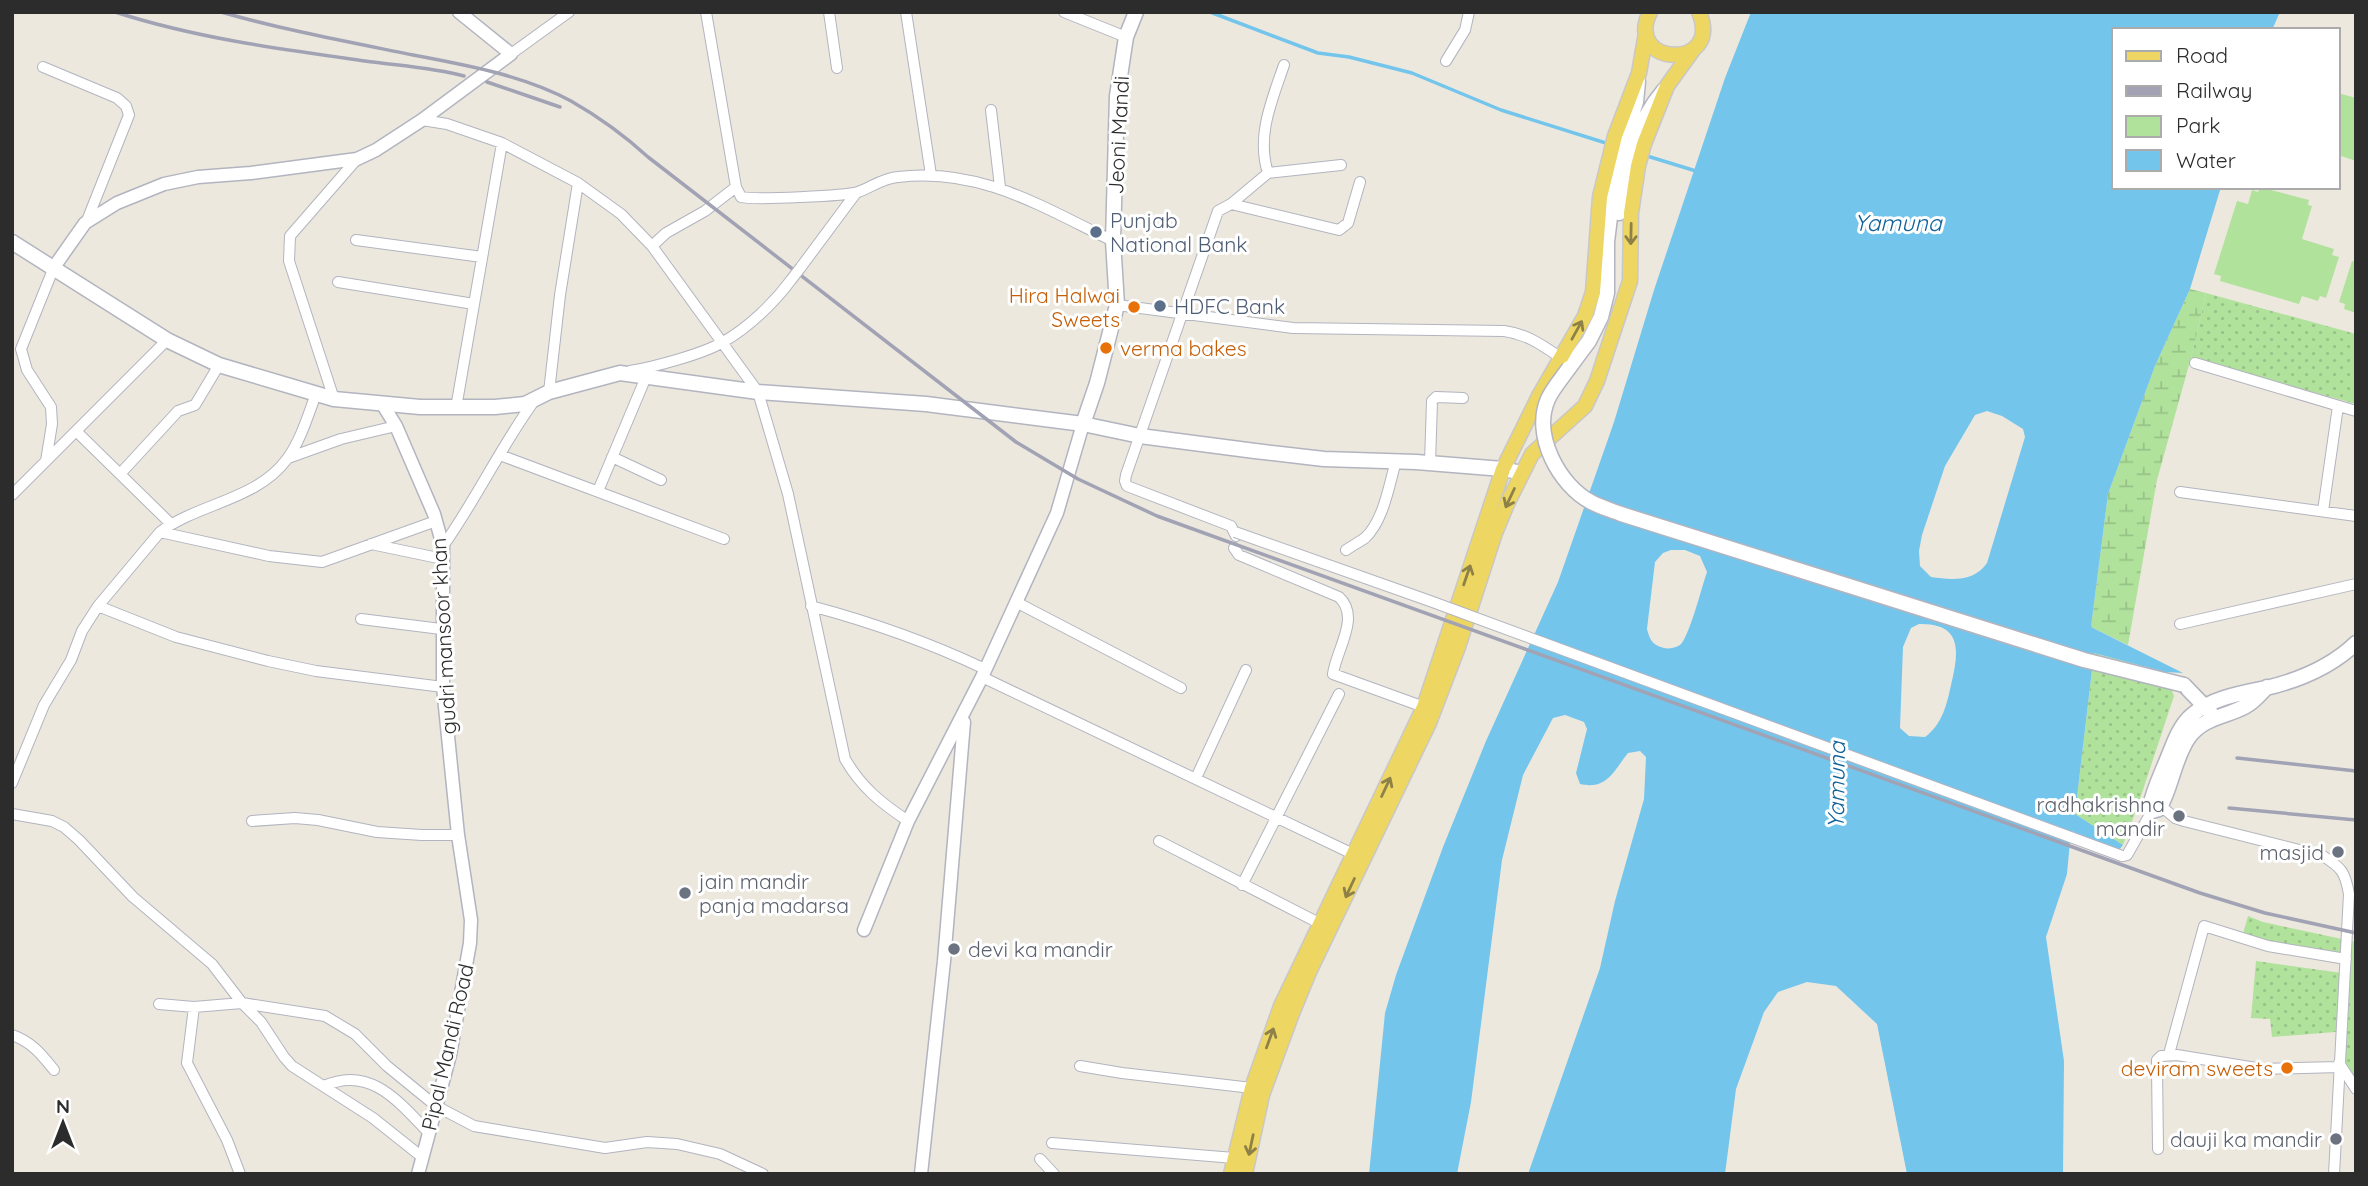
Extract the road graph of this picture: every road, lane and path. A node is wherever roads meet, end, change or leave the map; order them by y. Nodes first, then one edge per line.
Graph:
1 (459, 12) edge
2 (569, 12) edge
3 (706, 12) edge
4 (829, 12) edge
5 (906, 12) edge
6 (1064, 12) edge
7 (1136, 12) edge
8 (1469, 12) edge
9 (1650, 12) edge
10 (1699, 12) edge
11 (1646, 33) junction
12 (1126, 37) junction
13 (1693, 50) junction
14 (511, 54) junction
15 (1446, 61) dead end
16 (1284, 65) dead end
17 (43, 67) dead end
18 (837, 68) dead end
19 (991, 110) dead end
20 (422, 120) junction
21 (1629, 140) junction
22 (502, 143) junction
23 (357, 159) junction
24 (1623, 162) junction
25 (1341, 165) dead end
26 (1268, 173) junction
27 (931, 175) junction
28 (1360, 182) dead end
29 (578, 183) junction
30 (736, 187) junction
31 (1000, 187) junction
32 (856, 193) junction
33 (1231, 204) junction
34 (85, 223) junction
35 (356, 240) dead end
36 (1114, 241) junction
37 (12, 242) edge
38 (652, 246) junction
39 (482, 257) junction
40 (54, 267) junction
41 (338, 282) dead end
42 (474, 304) junction
43 (1117, 305) junction
44 (1182, 313) junction
45 (167, 340) junction
46 (723, 343) junction
47 (1565, 363) junction
48 (2194, 363) dead end
49 (219, 365) junction
50 (620, 373) junction
51 (646, 377) junction
52 (758, 392) junction
53 (316, 394) junction
54 (542, 395) junction
55 (1463, 398) dead end
56 (334, 399) junction
57 (383, 405) junction
58 (2338, 406) junction
59 (456, 408) junction
60 (2356, 411) edge
61 (1083, 424) junction
62 (396, 426) junction
63 (76, 431) junction
64 (1140, 436) junction
65 (500, 455) junction
66 (612, 457) junction
67 (288, 458) junction
68 (46, 461) junction
69 (1396, 461) junction
70 (1430, 463) junction
71 (1503, 469) junction
72 (1522, 473) junction
73 (120, 474) junction
74 (661, 480) dead end
75 (14, 490) edge
76 (597, 491) junction
77 (2180, 492) dead end
78 (2323, 511) junction
79 (2356, 516) edge
80 (436, 521) junction
81 (171, 524) junction
82 (160, 532) junction
83 (724, 539) dead end
84 (370, 544) junction
85 (1234, 548) dead end
86 (1346, 550) dead end
87 (443, 552) junction
88 (2356, 584) edge
89 (1016, 602) junction
90 (98, 606) junction
91 (810, 606) junction
92 (361, 619) dead end
93 (2180, 624) dead end
94 (441, 629) junction
95 (2356, 643) edge
96 (1246, 670) dead end
97 (984, 673) junction
98 (443, 687) junction
99 (1181, 688) dead end
100 (1339, 694) dead end
101 (1424, 707) junction
102 (2210, 712) junction
103 (964, 714) junction
104 (1196, 778) junction
105 (12, 783) edge
106 (2157, 808) junction
107 (12, 814) edge
108 (1277, 817) junction
109 (252, 821) dead end
110 (908, 821) junction
111 (458, 835) junction
112 (1159, 841) dead end
113 (1353, 854) junction
114 (1242, 885) junction
115 (471, 920) joint
116 (1319, 923) junction
117 (864, 930) dead end
118 (2349, 957) edge
119 (242, 1003) junction
120 (159, 1004) dead end
121 (194, 1007) junction
122 (12, 1035) edge
123 (2169, 1054) junction
124 (2339, 1065) junction
125 (1080, 1066) dead end
126 (54, 1070) dead end
127 (324, 1086) junction
128 (1252, 1088) junction
129 (2356, 1089) edge
130 (436, 1106) junction
131 (428, 1132) junction
132 (1052, 1143) dead end
133 (2158, 1149) dead end
134 (422, 1157) junction
135 (1234, 1158) junction
136 (1040, 1159) dead end
137 (240, 1174) edge
138 (418, 1174) edge
139 (764, 1174) edge
140 (921, 1174) edge
141 (1054, 1174) edge
142 (1231, 1174) edge
143 (1245, 1174) edge
144 (2334, 1174) edge

1 - 14 street
2 - 14 street
3 - 30 street
4 - 18 street
5 - 27 street
6 - 12 street
7 - 12 main road, Jeoni Mandi
8 - 15 street
9 - 11 main road
10 - 13 main road
11 - 13 main road
11 - 21 main road
12 - 36 main road, Jeoni Mandi
13 - 21 main road
14 - 20 street
16 - 26 street
17 - 34 street
19 - 31 street
20 - 22 street
20 - 23 street
21 - 24 main road
21 - 24 main road
22 - 29 street
22 - 39 street
23 - 34 street
23 - 56 street
47 -> 24 main road
24 - 47 main road
24 -> 72 main road
25 - 26 street
26 - 33 street
27 - 31 street
27 - 32 street
28 - 33 street
29 - 38 street
29 - 54 street
30 - 32 street
30 - 38 street
31 - 36 street
32 - 46 street, bridge
33 - 44 street
34 - 40 street
35 - 39 street
36 - 43 main road, Jeoni Mandi
37 - 40 main road
38 - 46 street
39 - 42 street
40 - 45 main road
40 - 68 street
41 - 42 street
42 - 59 street
43 - 44 street
43 - 61 main road, Jeoni Mandi
44 - 47 street
44 - 64 street
45 - 49 main road
45 - 63 street
46 - 50 street
46 - 52 street
47 - 71 main road
47 - 102 main road, bridge
48 - 58 street
49 - 53 main road
49 - 73 street
50 - 51 main road
50 - 54 main road
51 - 52 main road
51 - 66 street
52 - 61 main road
52 - 91 street
53 - 56 main road
53 - 67 street
54 - 59 main road
54 - 65 street
55 - 70 street
56 - 57 main road
57 - 59 main road
57 - 62 street, gudri mansoor khan
58 - 60 street
58 - 78 street
61 - 64 main road
61 - 89 street
62 - 67 street
62 - 80 street, gudri mansoor khan
63 - 68 street
63 - 73 street
64 - 69 main road
64 - 106 street, bridge
65 - 76 street
65 - 87 street
66 - 74 street
66 - 76 street
67 - 81 street
68 - 75 street
69 - 70 main road
69 - 86 street
70 - 71 main road
71 - 72 main road
101 -> 71 main road
72 -> 143 main road
73 - 81 street
76 - 83 street
77 - 78 street
78 - 79 street
80 - 84 street
80 - 87 street, gudri mansoor khan
81 - 82 street
82 - 84 street
82 - 90 street
84 - 87 street
85 - 101 street
87 - 94 street, gudri mansoor khan
88 - 93 street
89 - 97 street
89 - 99 street
90 - 98 street
90 - 105 street
91 - 97 street
91 - 110 street
92 - 94 street
94 - 98 street, gudri mansoor khan
95 - 102 main road
96 - 104 street
97 - 103 street
97 - 104 street
98 - 111 street, gudri mansoor khan
100 - 108 street
113 -> 101 main road
102 - 106 main road
103 - 110 street
103 - 140 street
104 - 108 street
106 - 118 street
107 - 119 street
108 - 113 street
108 - 114 street
109 - 111 street
110 - 117 street
111 - 115 street, gudri mansoor khan
112 - 114 street
113 - 116 main road
114 - 116 street
115 - 130 street, Pipal Mandi Road
128 -> 116 main road
118 - 123 street
118 - 124 street
119 - 121 street
119 - 127 street
119 - 130 street
120 - 121 street
121 - 137 street
122 - 126 street
123 - 124 street
123 - 133 street
124 - 129 street
124 - 144 street
125 - 128 street
127 - 131 street
127 - 134 street
128 - 135 main road
130 - 131 street, Pipal Mandi Road
130 - 139 street
131 - 134 street, Pipal Mandi Road
132 - 135 street
134 - 138 street, Pipal Mandi Road
135 - 142 main road
136 - 141 street

